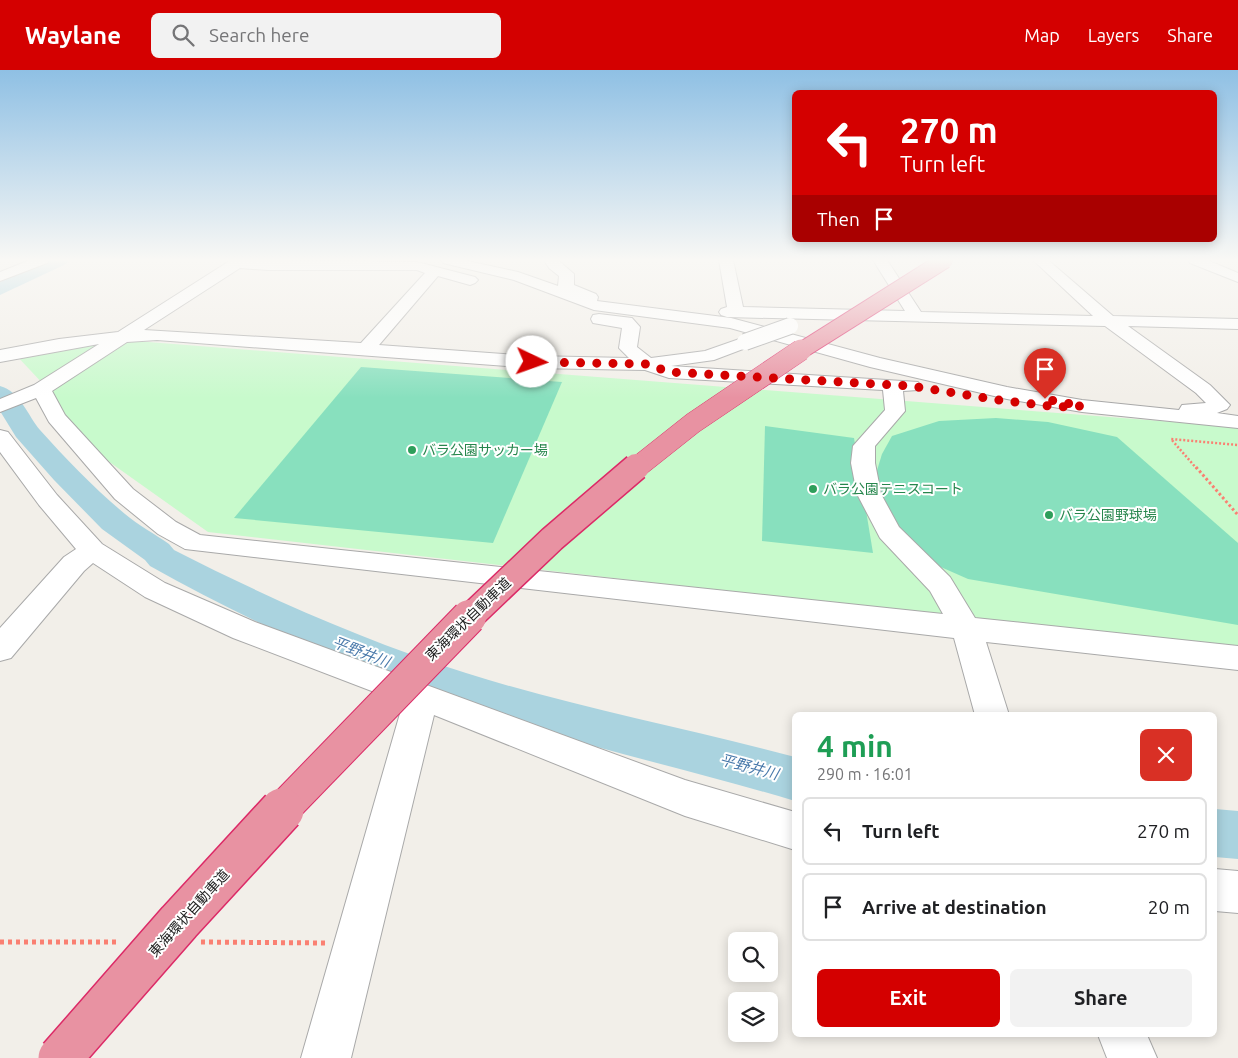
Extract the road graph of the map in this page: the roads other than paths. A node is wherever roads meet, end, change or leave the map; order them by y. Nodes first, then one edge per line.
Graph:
1 (170, 306) edge
2 (404, 306) edge
3 (564, 306) edge
4 (609, 306) edge
5 (692, 306) edge
6 (734, 306) edge
7 (872, 306) edge
8 (910, 306) edge
9 (1092, 306) edge
10 (622, 307) junction
11 (882, 316) junction
12 (916, 316) junction
13 (1109, 321) junction
14 (737, 323) junction
15 (1238, 324) edge
16 (124, 336) junction
17 (366, 349) junction
18 (0, 356) edge
19 (647, 364) junction
20 (902, 386) junction
21 (35, 391) junction
22 (1216, 401) junction
23 (0, 406) edge
24 (1082, 406) junction
25 (1105, 408) junction
26 (1238, 422) edge
27 (0, 438) edge
28 (92, 550) junction
29 (966, 628) junction
30 (0, 650) edge
31 (1238, 658) edge
32 (422, 696) junction
33 (991, 712) edge
34 (792, 830) edge
35 (1217, 890) edge
36 (1238, 892) edge
37 (1123, 1037) edge
38 (60, 1058) edge
39 (326, 1058) edge
40 (1132, 1058) edge

1 - 16 street
2 - 17 street
3 - 19 street
4 - 10 street
5 - 14 street
6 - 14 street
7 - 38 highway, 東海環状自動車道, bridge
8 - 12 street
9 - 13 street
10 - 14 street
10 - 14 street
11 - 12 street
11 - 14 street
11 - 14 street, bridge
12 - 13 street
13 - 15 street
13 - 22 street
14 - 19 street
14 - 20 street
14 - 22 street
14 - 24 street
16 - 17 street
16 - 18 street
16 - 21 street
17 - 19 street
19 - 20 street
20 - 24 street
20 - 29 street
21 - 23 street
21 - 29 street
22 - 25 street
24 - 25 street
25 - 26 street
27 - 28 street
28 - 30 street
28 - 32 street
29 - 31 street
29 - 33 street
32 - 34 street
32 - 39 street
35 - 36 street
37 - 40 street

